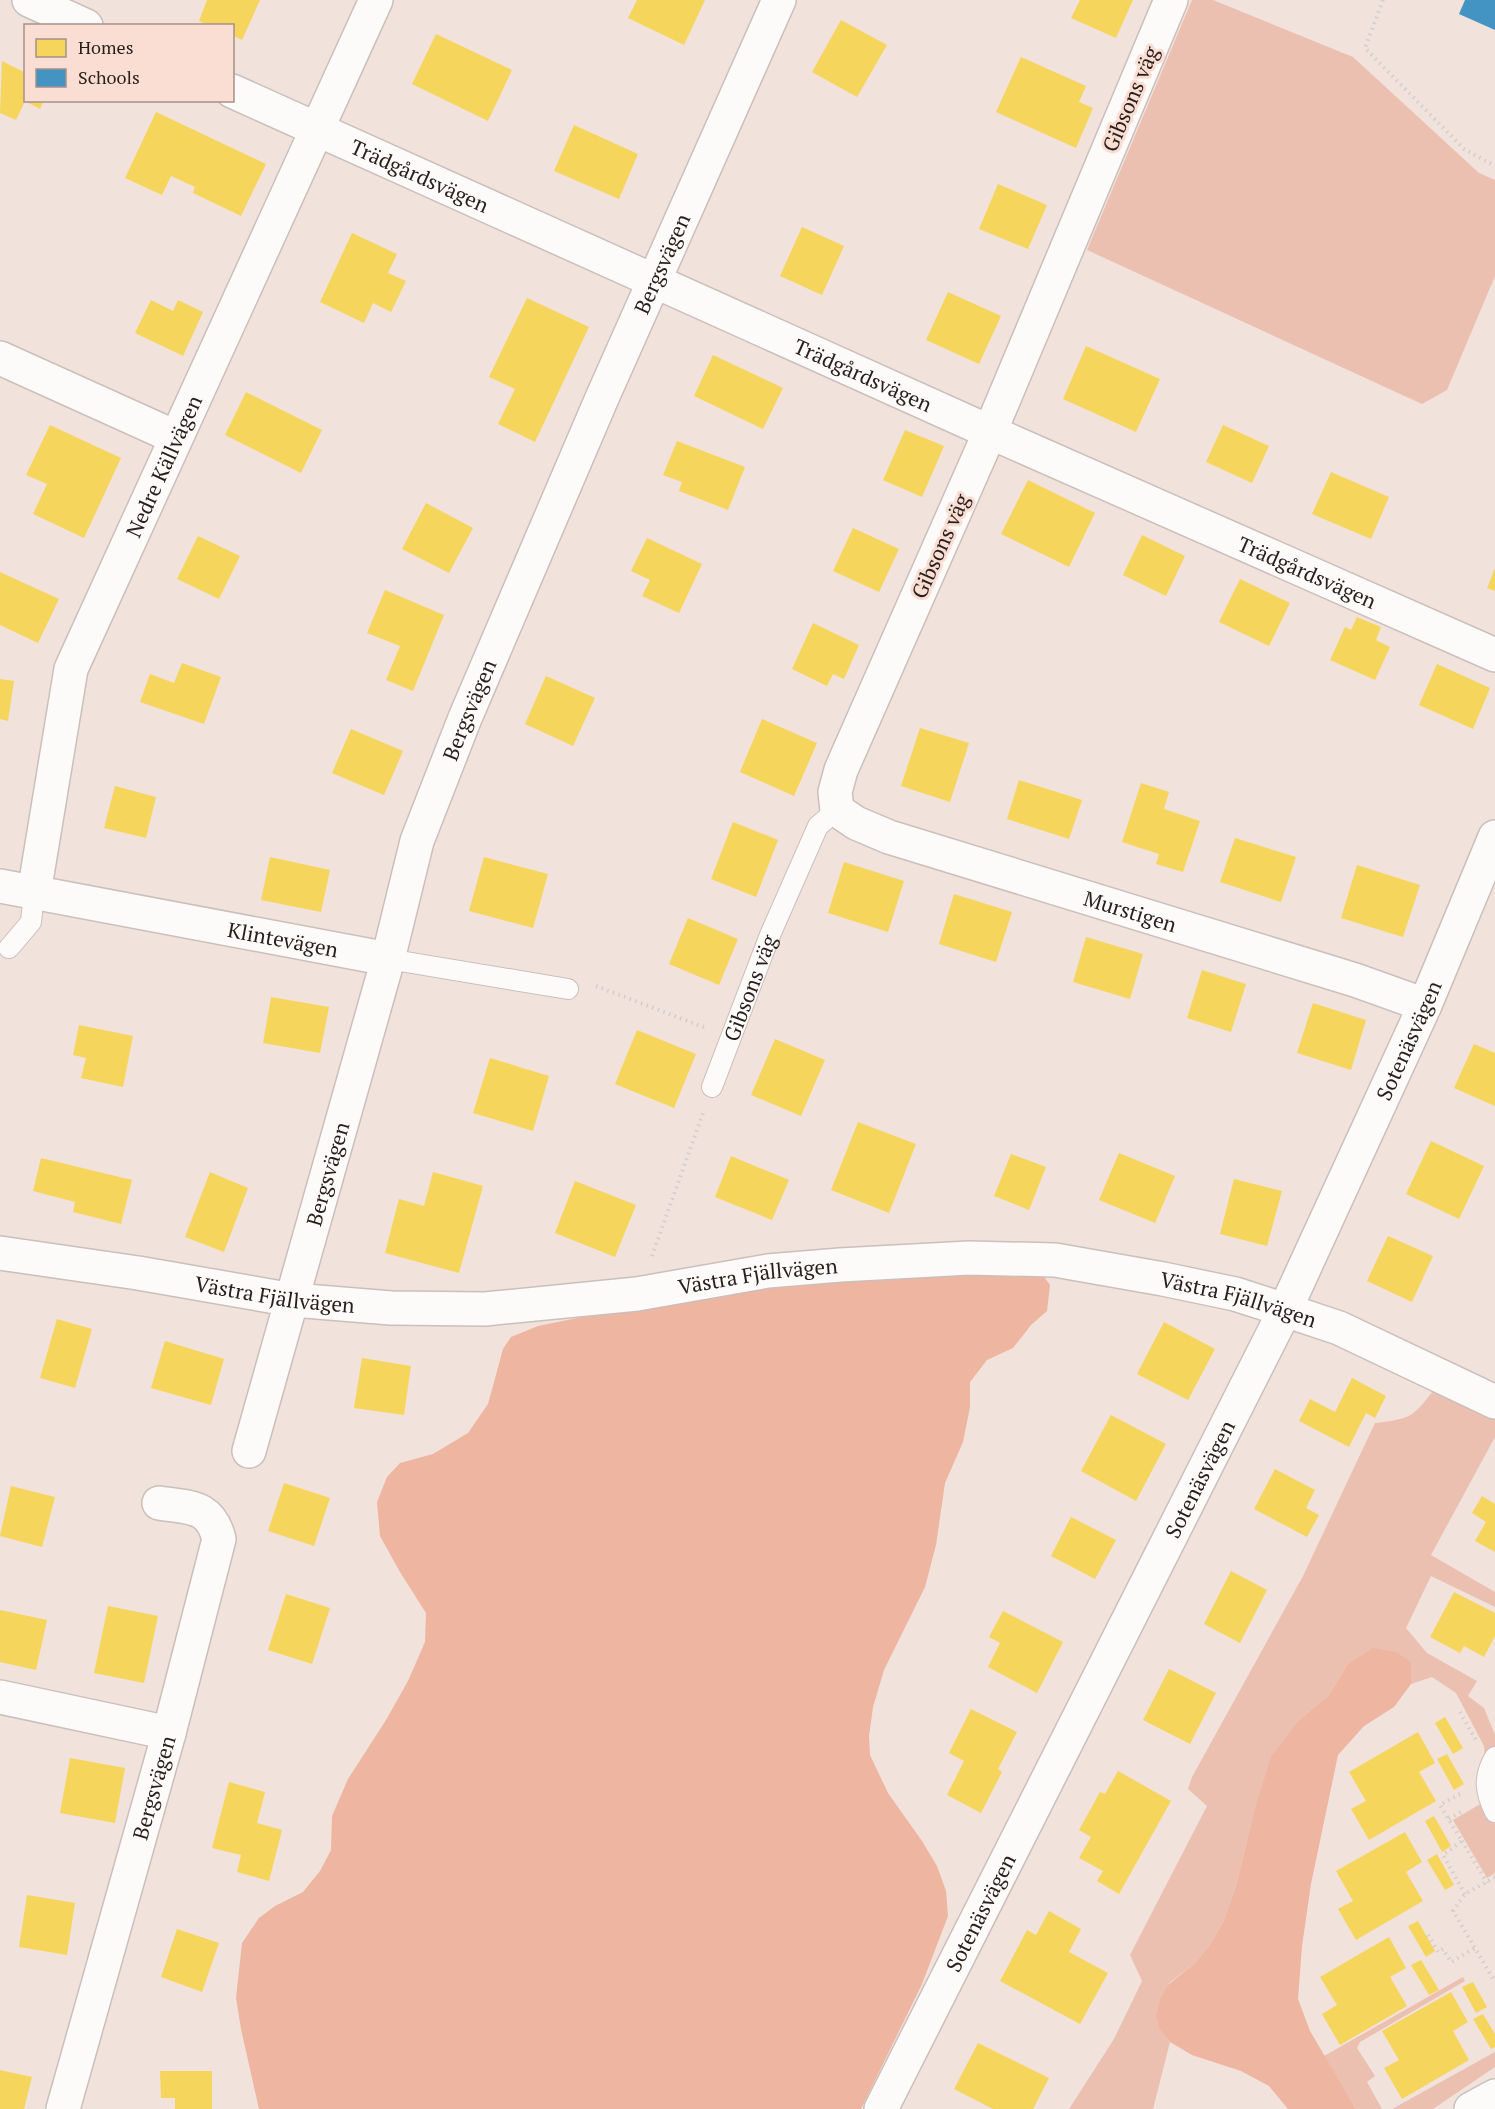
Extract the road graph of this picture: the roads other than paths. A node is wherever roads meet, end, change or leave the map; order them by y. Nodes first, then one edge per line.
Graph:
1 (29, 0) edge
2 (376, 0) edge
3 (779, 0) edge
4 (1171, 0) edge
5 (82, 24) edge
6 (234, 92) edge
7 (318, 129) junction
8 (655, 281) junction
9 (0, 358) edge
10 (990, 432) junction
11 (176, 438) junction
12 (1495, 654) edge
13 (837, 810) junction
14 (1495, 837) edge
15 (0, 886) edge
16 (34, 893) junction
17 (9, 948) dead end
18 (388, 959) junction
19 (568, 989) road end
20 (1425, 1005) junction
21 (712, 1087) road end
22 (0, 1253) edge
23 (293, 1300) junction
24 (1285, 1310) junction
25 (1495, 1402) edge
26 (249, 1451) dead end
27 (159, 1503) dead end
28 (0, 1697) edge
29 (169, 1733) junction
30 (1495, 1757) edge
31 (1495, 1812) edge
32 (63, 2109) edge
33 (881, 2109) edge

1 - 5 street
2 - 7 street, Nedre Källvägen
3 - 8 street, Bergsvägen
4 - 10 street, Gibsons väg
6 - 7 street, Trädgårdsvägen
7 - 8 street, Trädgårdsvägen
7 - 11 street, Nedre Källvägen
8 - 10 street, Trädgårdsvägen
8 - 18 street, Bergsvägen
9 - 11 street
10 - 12 street, Trädgårdsvägen
10 - 13 street, Gibsons väg
11 - 16 street, Nedre Källvägen
13 - 20 street, Murstigen
13 - 21 lane, Gibsons väg
14 - 20 street, Sotenäsvägen
15 - 16 street, Klintevägen
16 - 17 lane, Nedre Källvägen
16 - 18 street, Klintevägen
18 - 19 lane, Klintevägen
18 - 23 street, Bergsvägen
20 - 24 street, Sotenäsvägen
22 - 23 street, Västra Fjällvägen
23 - 24 street, Västra Fjällvägen
23 - 26 street, Bergsvägen
24 - 25 street, Västra Fjällvägen
24 - 33 street, Sotenäsvägen
27 - 29 street, Bergsvägen
28 - 29 street
29 - 32 street, Bergsvägen
30 - 31 lane

